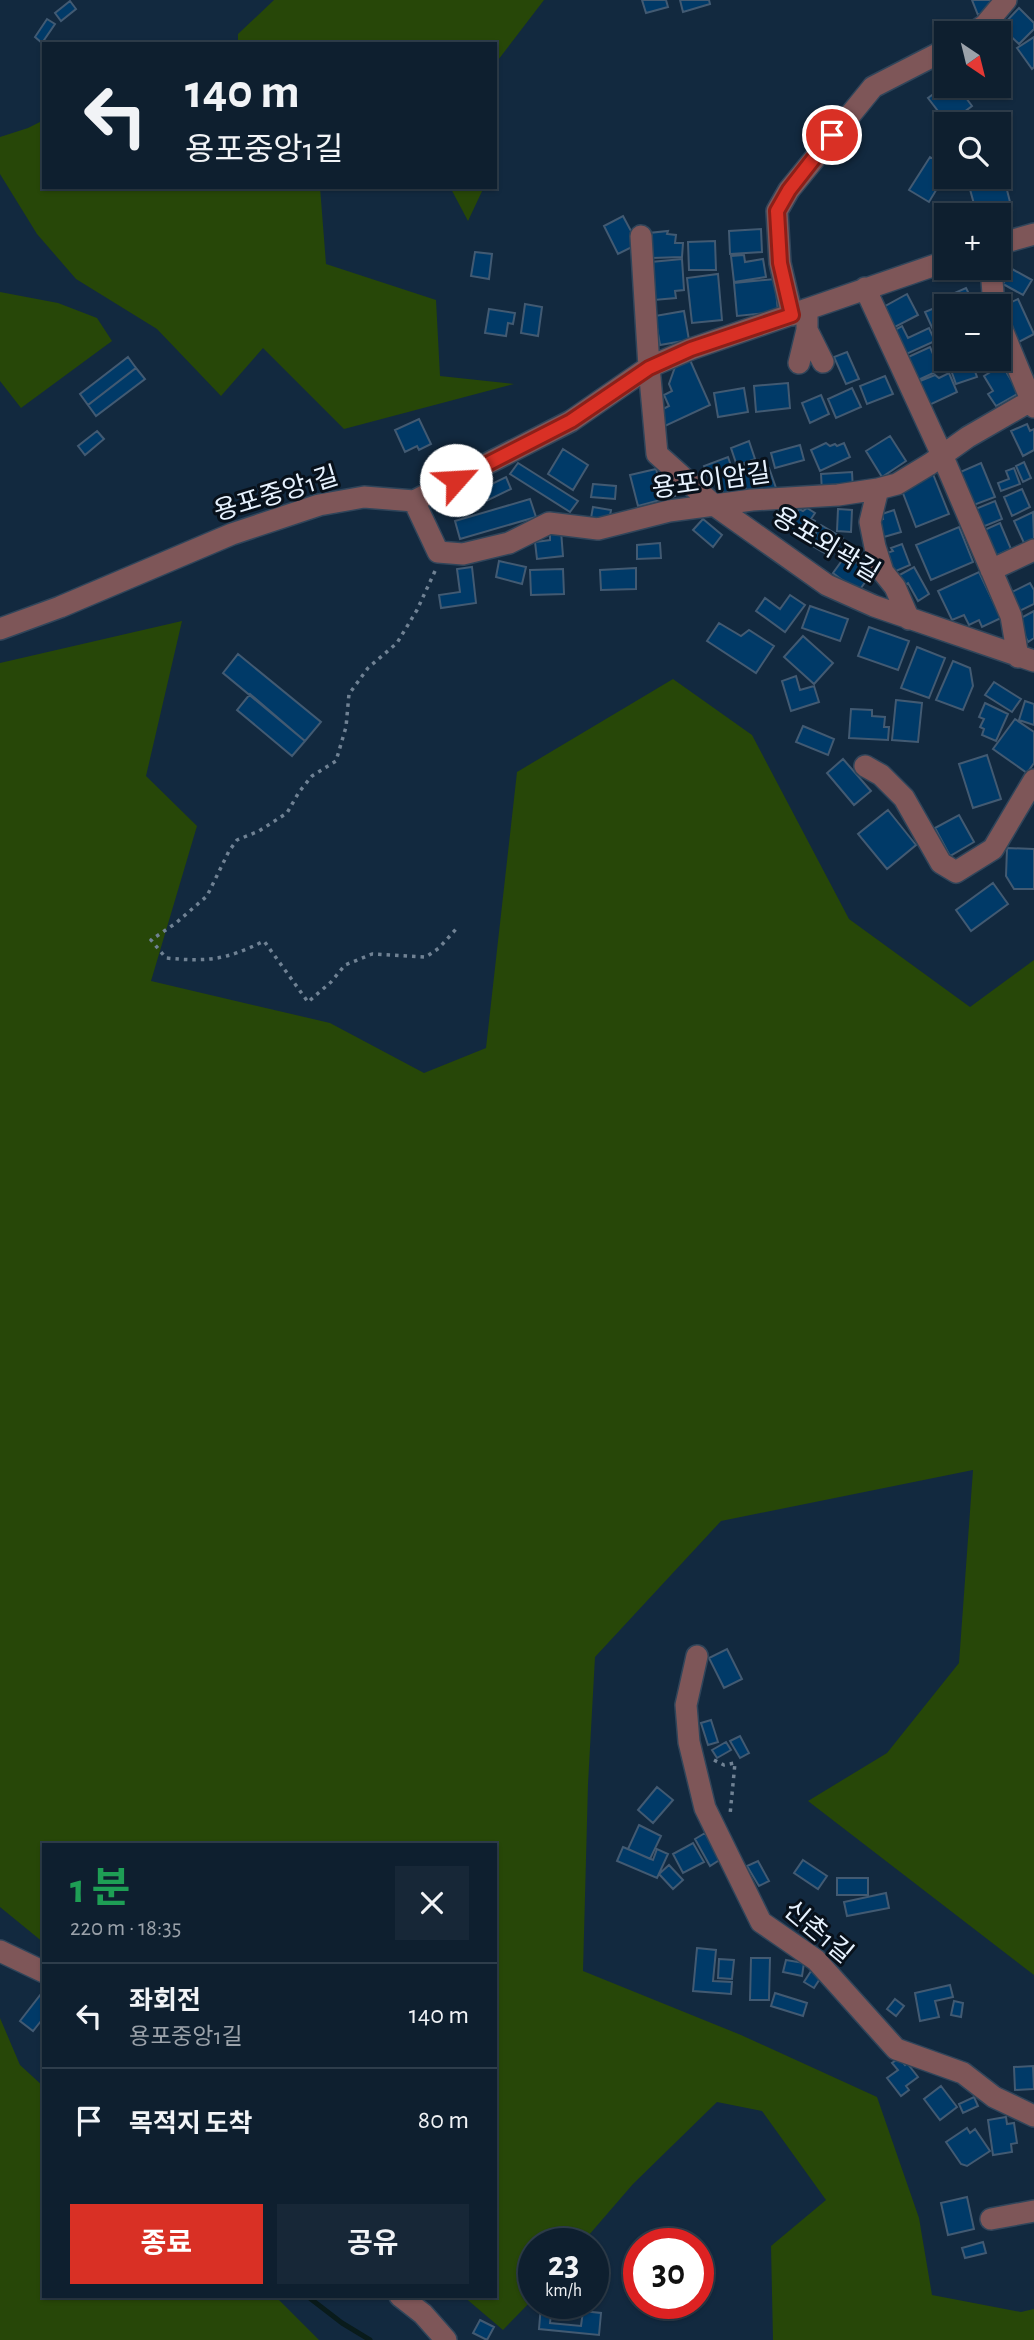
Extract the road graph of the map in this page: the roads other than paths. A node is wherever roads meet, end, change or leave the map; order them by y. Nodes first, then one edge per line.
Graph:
1 (1006, 0) edge
2 (988, 21) edge
3 (934, 56) edge
4 (1034, 234) edge
5 (641, 236) dead end
6 (1011, 241) edge
7 (934, 265) edge
8 (865, 288) junction
9 (802, 318) junction
10 (1011, 350) edge
11 (823, 362) dead end
12 (799, 363) dead end
13 (649, 368) junction
14 (1033, 402) edge
15 (942, 455) junction
16 (878, 489) junction
17 (414, 500) junction
18 (714, 505) junction
19 (1034, 550) edge
20 (991, 570) junction
21 (909, 619) junction
22 (0, 629) edge
23 (1026, 659) edge
24 (865, 766) dead end
25 (1034, 780) edge
26 (697, 1656) dead end
27 (0, 1951) edge
28 (42, 1971) edge
29 (1034, 2116) edge
30 (1034, 2211) edge
31 (991, 2219) dead end
32 (403, 2298) edge
33 (446, 2340) edge

1 - 2 street
3 - 9 street
4 - 6 street
5 - 13 street
7 - 8 street
8 - 9 street
8 - 15 street
9 - 11 street
9 - 12 street
9 - 13 street
10 - 14 street, 용포이암길
13 - 17 street
13 - 18 street, 용포외곽길
14 - 15 street, 용포이암길
15 - 16 street, 용포이암길
15 - 20 street
16 - 18 street, 용포이암길
16 - 21 street, 용포외곽길
17 - 18 street, 용포이암길
17 - 22 street, 용포중앙1길
18 - 21 street, 용포외곽길
19 - 20 street
20 - 23 street
21 - 23 street, 용포외곽길
24 - 25 street
26 - 29 street, 신촌1길
27 - 28 street
30 - 31 street
32 - 33 street

